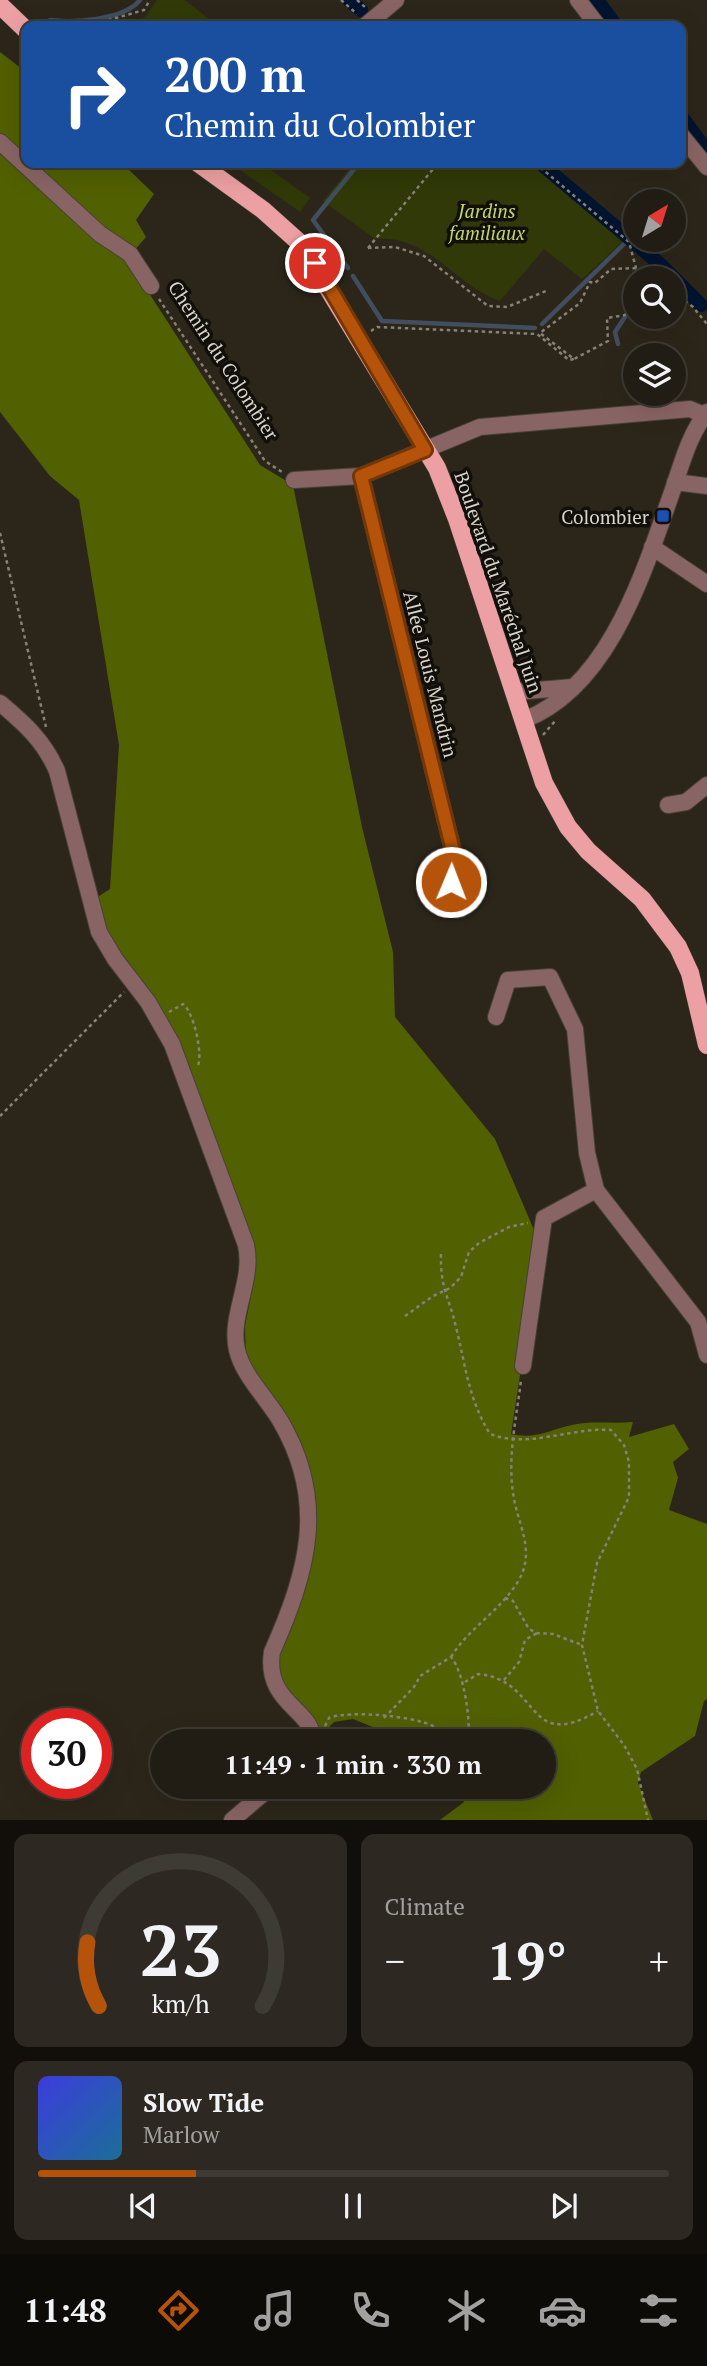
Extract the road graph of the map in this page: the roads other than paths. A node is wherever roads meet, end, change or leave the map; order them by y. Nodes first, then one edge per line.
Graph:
1 (396, 0) edge
2 (578, 0) edge
3 (0, 5) edge
4 (371, 21) edge
5 (594, 21) edge
6 (21, 25) edge
7 (686, 141) edge
8 (0, 142) edge
9 (21, 161) edge
10 (707, 167) edge
11 (28, 168) edge
12 (205, 168) edge
13 (151, 286) road end
14 (706, 414) edge
15 (425, 450) junction
16 (361, 476) junction
17 (294, 480) road end
18 (676, 482) junction
19 (707, 486) edge
20 (652, 547) junction
21 (707, 584) edge
22 (573, 687) junction
23 (515, 692) junction
24 (0, 703) edge
25 (524, 720) junction
26 (707, 785) edge
27 (668, 805) dead end
28 (451, 882) dead end
29 (702, 997) edge
30 (496, 1017) dead end
31 (707, 1045) edge
32 (596, 1191) junction
33 (707, 1355) edge
34 (523, 1366) road end
35 (310, 1729) edge
36 (257, 1799) edge
37 (232, 1820) edge

1 - 4 street
2 - 5 street
3 - 6 main road
7 - 10 street
8 - 9 street, Chemin du Colombier
11 - 13 street, Chemin du Colombier
12 - 15 main road, Boulevard du Maréchal Juin
14 - 15 street
14 - 18 street
15 - 16 street
15 - 23 main road, Boulevard du Maréchal Juin
16 - 17 street
16 - 28 street, Allée Louis Mandrin
18 - 19 street
18 - 20 street
20 - 21 street
20 - 22 street
22 - 23 street
22 - 25 street
23 - 25 main road, Boulevard du Maréchal Juin
24 - 35 street
25 - 29 main road, Boulevard du Maréchal Juin
26 - 27 street
29 - 31 main road, Boulevard du Maréchal Juin
30 - 32 street
32 - 33 street
32 - 34 street
36 - 37 street

